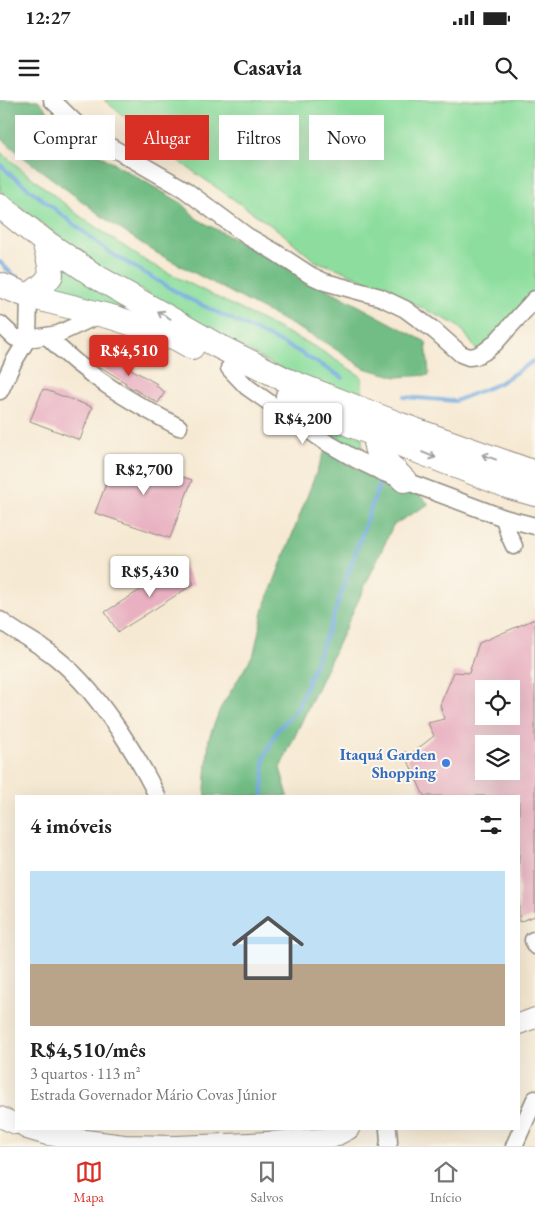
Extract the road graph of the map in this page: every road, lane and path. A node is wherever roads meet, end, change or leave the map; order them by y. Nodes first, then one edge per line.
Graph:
1 (52, 100) edge
2 (0, 206) edge
3 (44, 241) junction
4 (0, 285) edge
5 (30, 296) junction
6 (535, 299) edge
7 (101, 314) junction
8 (0, 324) edge
9 (47, 336) junction
10 (28, 338) junction
11 (229, 368) junction
12 (0, 391) edge
13 (179, 427) dead end
14 (418, 431) junction
15 (382, 437) junction
16 (535, 474) edge
17 (404, 480) junction
18 (535, 494) edge
19 (504, 518) junction
20 (535, 526) edge
21 (514, 546) dead end
22 (0, 620) edge
23 (156, 795) edge
24 (535, 1018) edge
25 (520, 1024) edge
26 (535, 1099) edge
27 (0, 1117) edge
28 (15, 1124) edge
29 (29, 1130) edge
30 (300, 1130) edge
31 (388, 1130) edge
32 (336, 1138) edge
33 (43, 1141) edge
34 (250, 1143) junction
35 (92, 1144) edge
36 (198, 1146) edge
37 (388, 1146) edge
38 (514, 1146) edge

1 - 6 street
2 - 3 highway
3 - 5 highway
14 -> 3 highway
4 - 5 highway
5 - 7 highway
5 - 10 street
7 - 9 street
7 - 11 highway
8 - 10 street
9 - 10 street
9 - 13 street
10 - 12 street
11 - 15 highway
11 - 17 street
14 - 15 highway
16 -> 14 highway
15 - 17 highway
15 -> 18 highway
17 - 19 street
19 - 20 street
19 - 21 street
22 - 23 street
24 - 25 main road
26 - 38 street
27 - 28 main road
29 - 33 main road
30 - 34 main road
31 - 37 street
32 - 34 main road
33 - 35 main road
34 - 36 main road
35 - 36 main road

